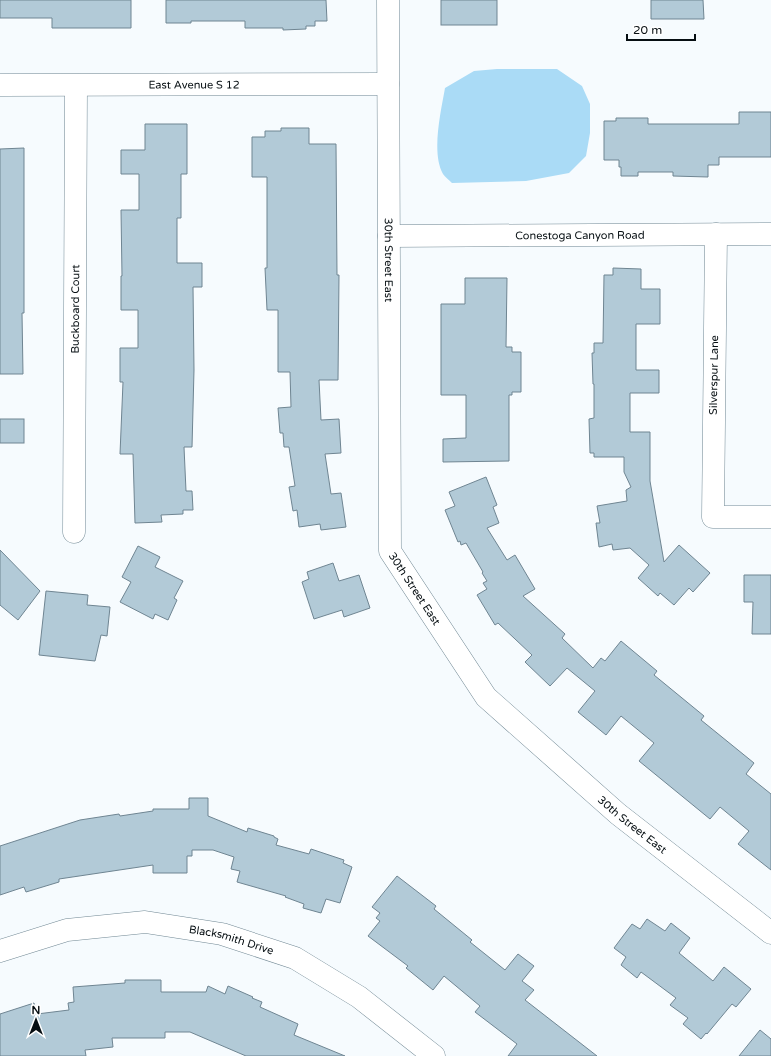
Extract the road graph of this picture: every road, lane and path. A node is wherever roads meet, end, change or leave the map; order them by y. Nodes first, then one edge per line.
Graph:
1 (388, 0) edge
2 (388, 84) junction
3 (0, 85) edge
4 (76, 86) junction
5 (716, 234) junction
6 (771, 234) edge
7 (389, 236) junction
8 (771, 517) edge
9 (74, 532) dead end
10 (771, 933) edge
11 (0, 951) edge
12 (434, 1056) edge

1 - 2 street, 30th Street East
2 - 4 street, East Avenue S 12
2 - 7 street, 30th Street East
3 - 4 street, East Avenue S 12
4 - 9 street, Buckboard Court
5 - 6 street, Conestoga Canyon Road
5 - 7 street, Conestoga Canyon Road
5 - 8 street, Silverspur Lane
7 - 10 street, 30th Street East
11 - 12 street, Blacksmith Drive

